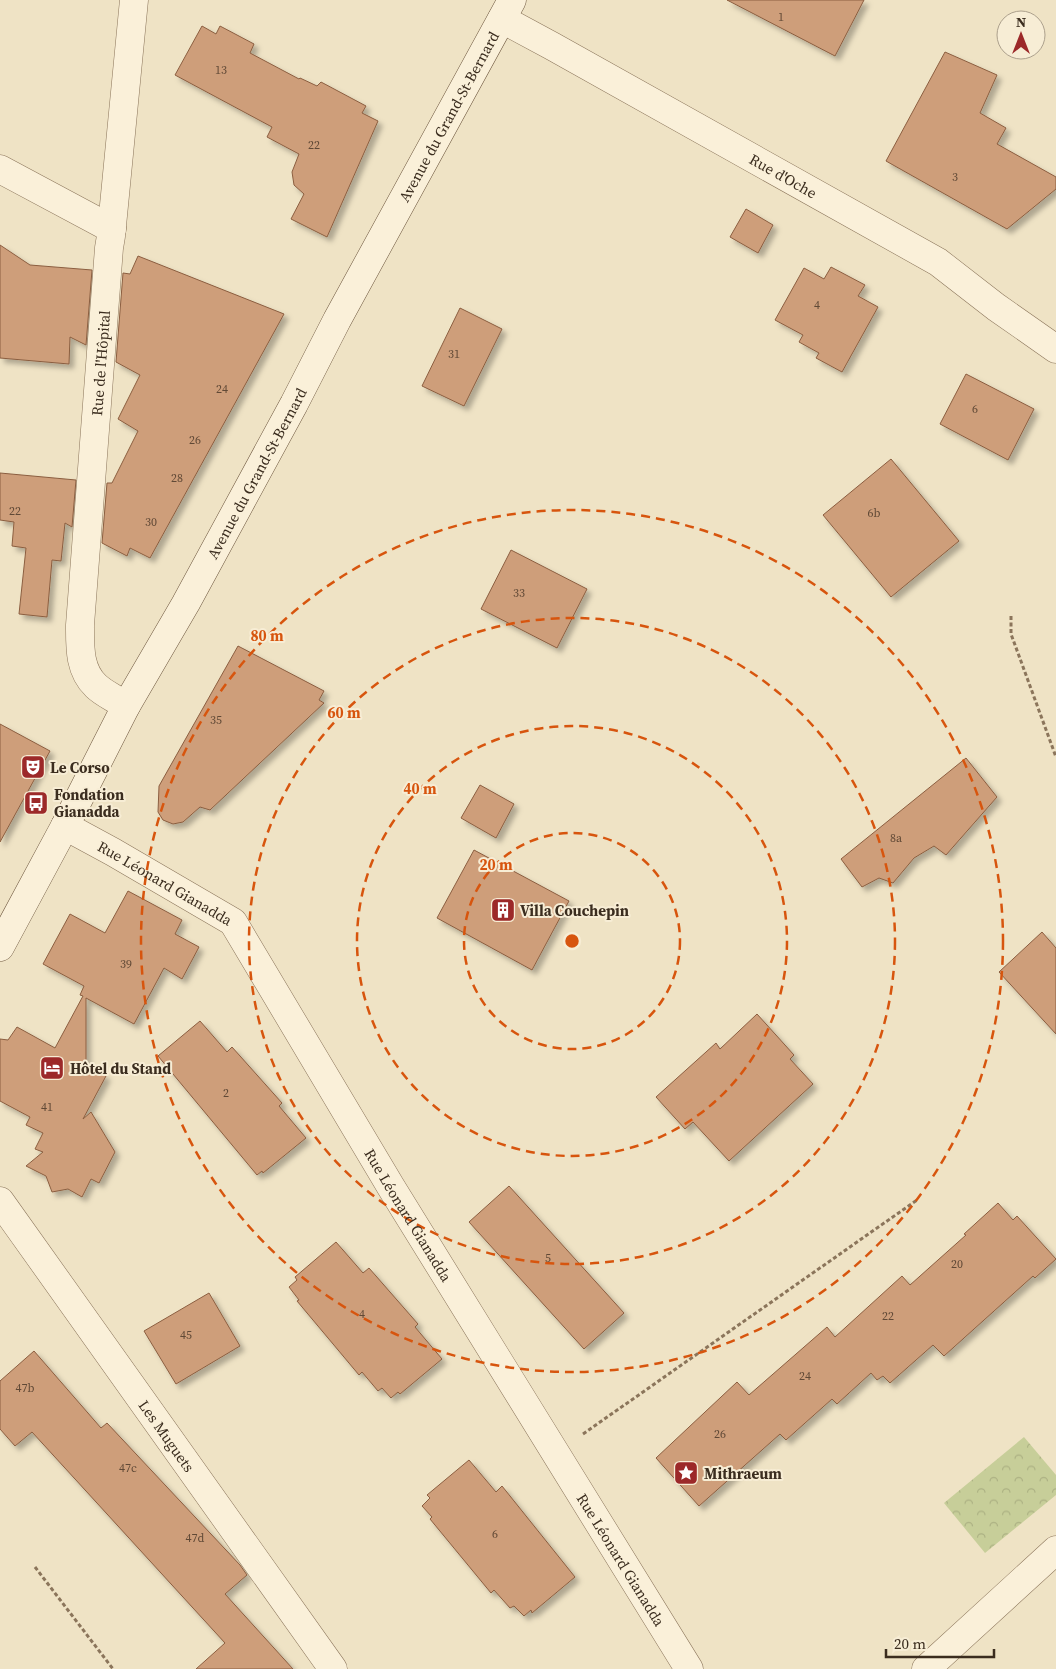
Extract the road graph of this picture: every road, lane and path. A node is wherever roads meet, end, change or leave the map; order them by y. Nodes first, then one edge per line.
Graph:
1 (134, 0) edge
2 (507, 10) edge
3 (0, 169) edge
4 (112, 230) junction
5 (1056, 349) edge
6 (1011, 616) dead end
7 (126, 706) junction
8 (1056, 757) edge
9 (65, 826) junction
10 (0, 947) edge
11 (917, 1200) dead end
12 (0, 1201) edge
13 (556, 1453) junction
14 (1056, 1550) edge
15 (34, 1567) dead end
16 (113, 1669) edge
17 (332, 1669) edge
18 (690, 1669) edge
19 (926, 1669) edge

1 - 4 street, Rue de l'Hôpital
2 - 5 street, Rue d'Oche
2 - 7 street, Avenue du Grand-St-Bernard
3 - 4 street
4 - 7 street, Rue de l'Hôpital
6 - 8 path
7 - 9 street, Avenue du Grand-St-Bernard
9 - 10 street, Avenue du Grand-St-Bernard
9 - 13 street, Rue Léonard Gianadda
11 - 13 path
12 - 17 street, Les Muguets
13 - 18 street, Rue Léonard Gianadda
14 - 19 street
15 - 16 path

